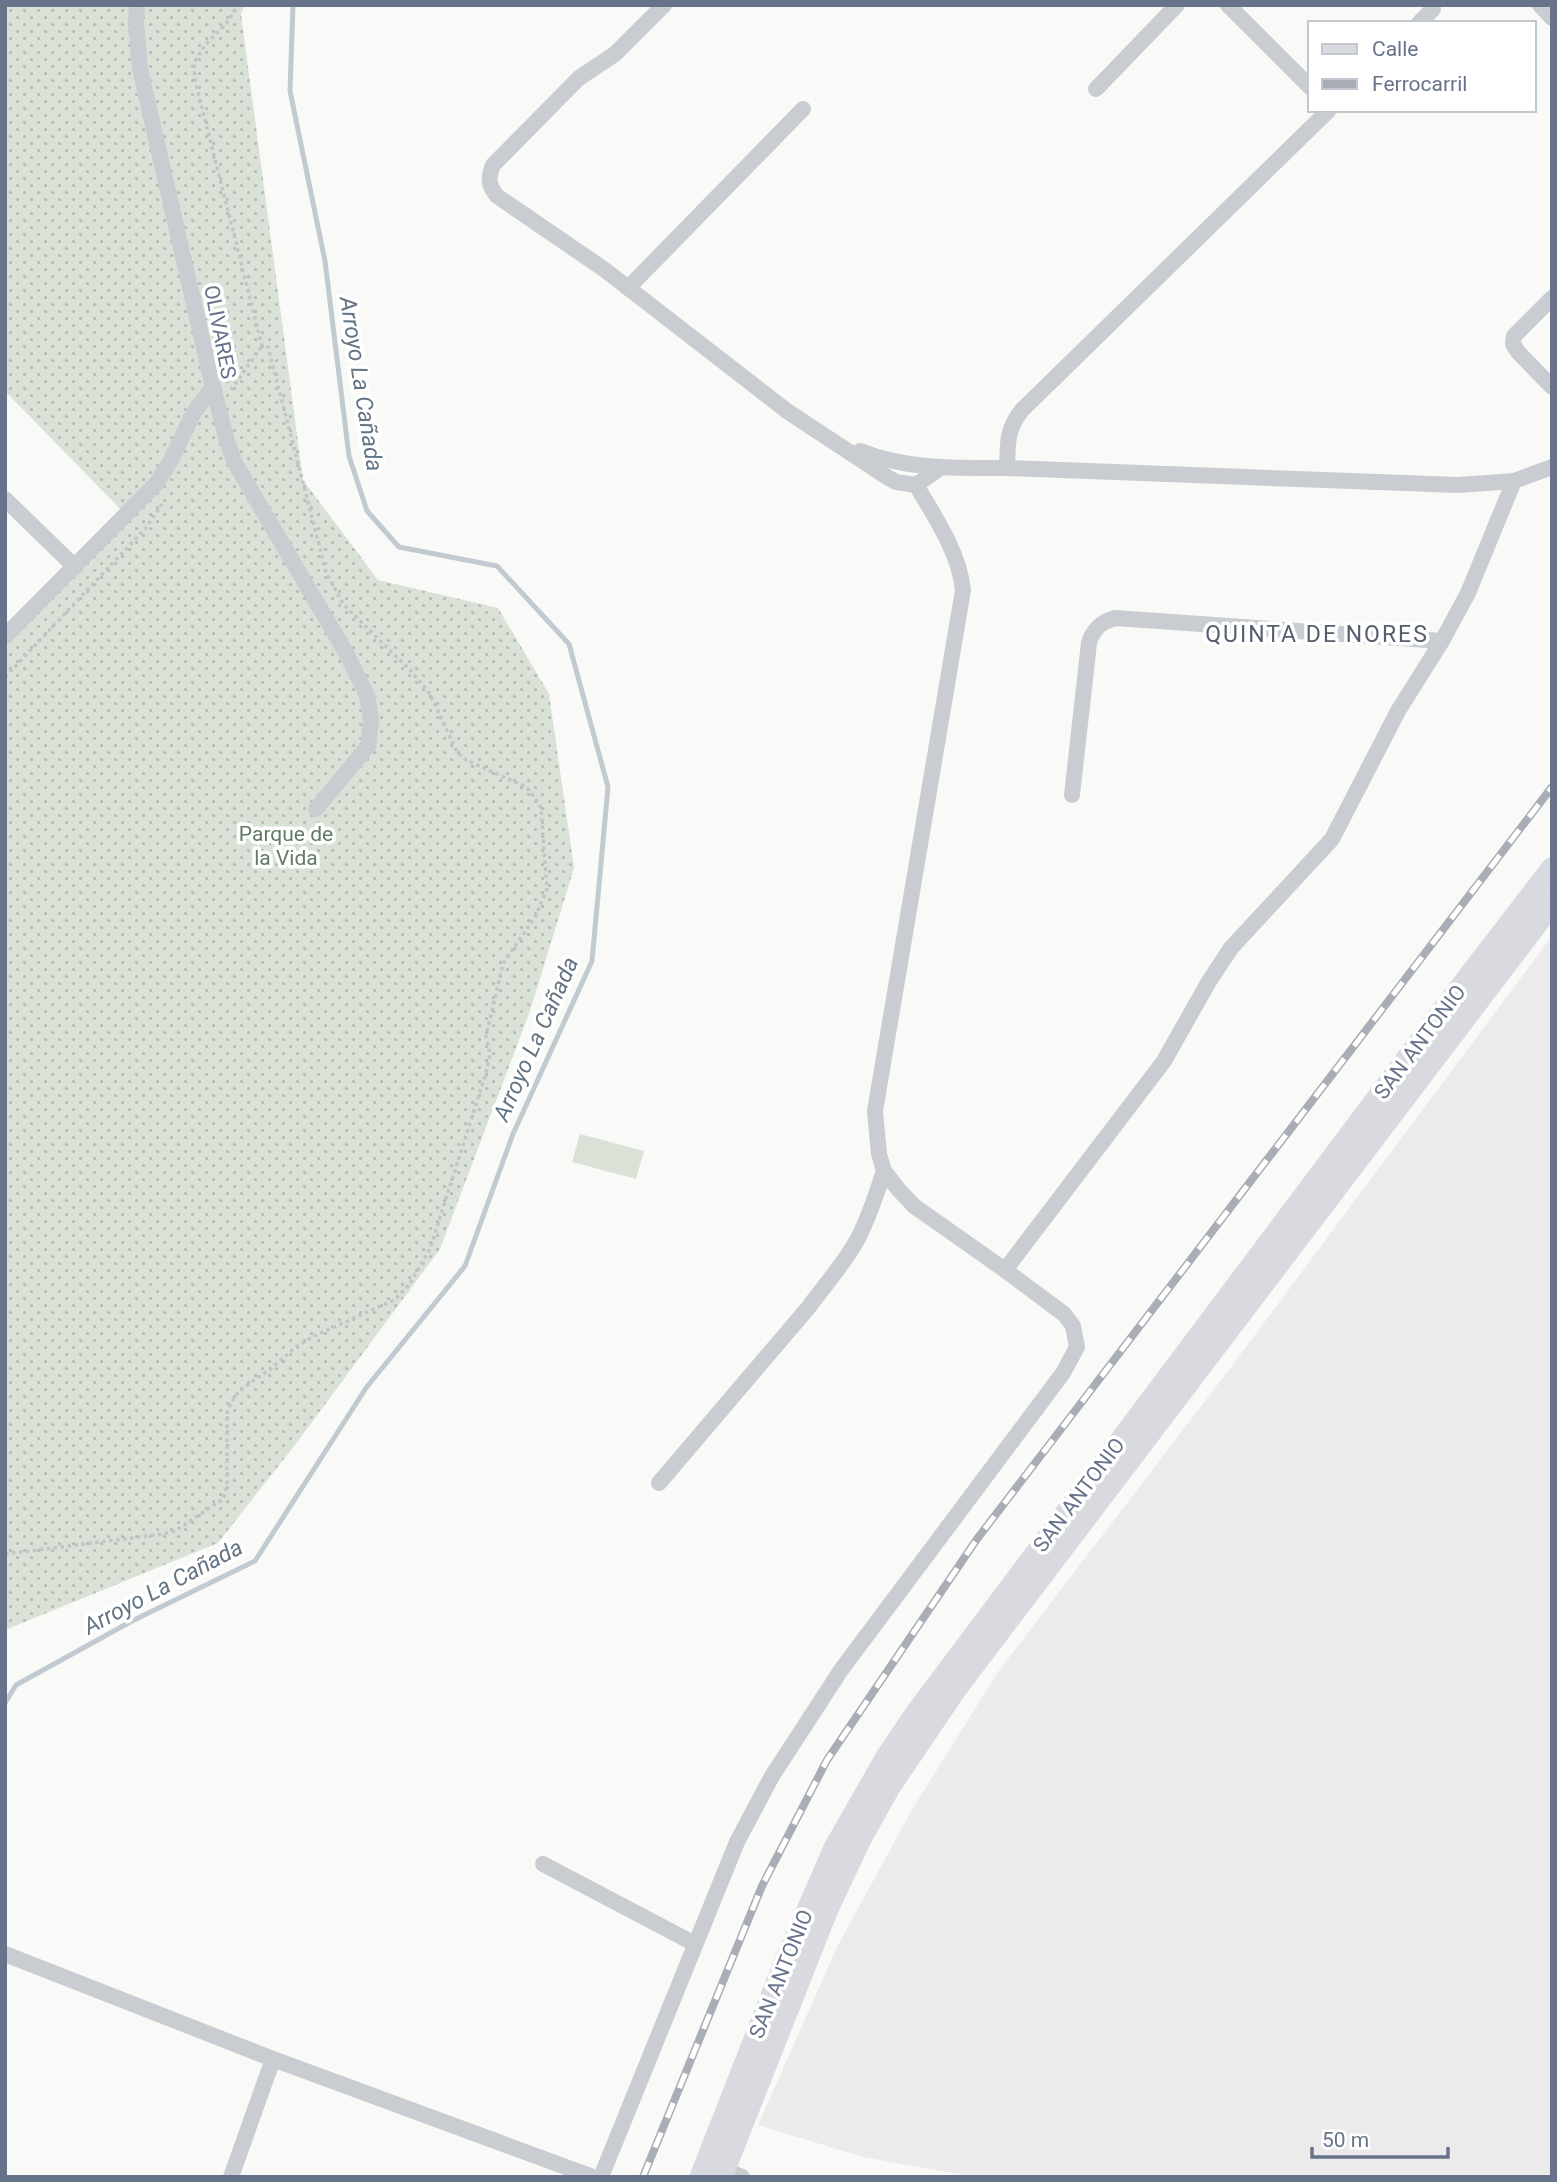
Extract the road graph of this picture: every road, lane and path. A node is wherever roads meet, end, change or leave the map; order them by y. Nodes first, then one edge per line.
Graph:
1 (137, 5) edge
2 (239, 5) edge
3 (664, 5) edge
4 (1177, 5) edge
5 (1228, 5) edge
6 (1540, 5) edge
7 (1433, 9) dead end
8 (1552, 18) edge
9 (1421, 21) edge
10 (1308, 84) edge
11 (1097, 89) dead end
12 (803, 109) dead end
13 (1327, 112) edge
14 (628, 288) junction
15 (1552, 298) edge
16 (214, 387) junction
17 (1552, 387) edge
18 (830, 439) junction
19 (1552, 467) edge
20 (940, 468) junction
21 (1007, 468) junction
22 (1514, 481) junction
23 (916, 485) junction
24 (5, 499) edge
25 (75, 567) junction
26 (5, 636) edge
27 (1442, 641) junction
28 (1072, 795) dead end
29 (316, 809) dead end
30 (1552, 869) edge
31 (1552, 903) edge
32 (884, 1171) junction
33 (1005, 1270) junction
34 (659, 1483) dead end
35 (5, 1554) edge
36 (543, 1864) dead end
37 (695, 1944) junction
38 (5, 1954) edge
39 (273, 2059) junction
40 (719, 2172) edge
41 (231, 2177) edge
42 (593, 2177) edge
43 (601, 2177) edge

1 - 16 street, OLIVARES
2 - 35 path
3 - 14 street
4 - 11 street
5 - 10 street
6 - 8 street
7 - 9 street
12 - 14 street
13 - 21 street
14 - 18 street
15 - 17 street
16 - 25 street, OLIVARES
16 - 29 street
18 - 20 street
18 - 23 street
19 - 22 street
20 - 21 street
20 - 23 street
21 - 22 street
22 - 27 street
23 - 32 street
24 - 25 street
25 - 26 street, OLIVARES
27 - 28 street
27 - 33 street
30 - 40 main road, SAN ANTONIO
31 - 40 main road, SAN ANTONIO
32 - 33 street
32 - 34 street
33 - 37 street
36 - 37 street
37 - 43 street
38 - 39 street
39 - 41 street
39 - 42 street

